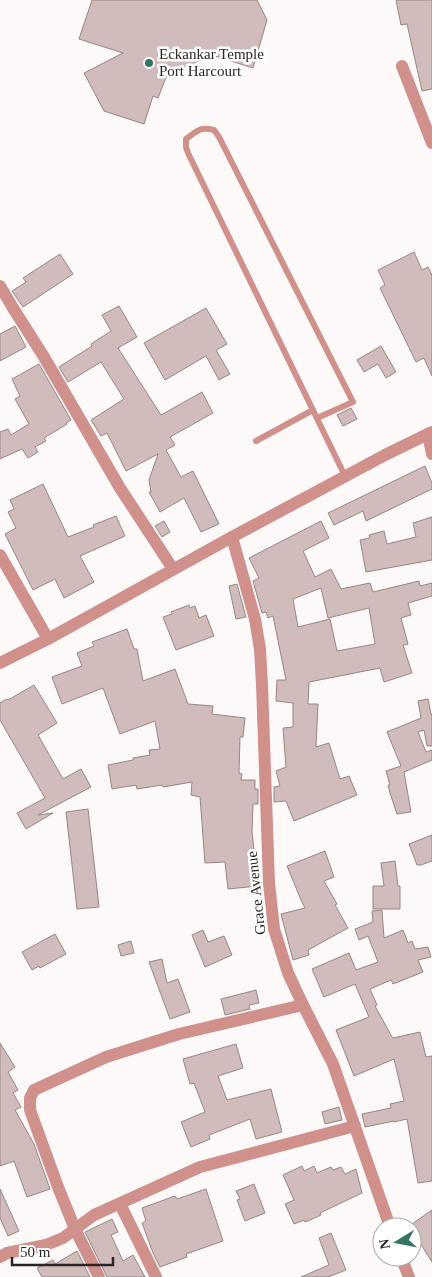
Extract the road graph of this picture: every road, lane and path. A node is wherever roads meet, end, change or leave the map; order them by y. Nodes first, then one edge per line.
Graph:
1 (402, 66) dead end
2 (432, 142) edge
3 (0, 286) edge
4 (313, 410) junction
5 (317, 418) junction
6 (430, 433) edge
7 (256, 441) dead end
8 (432, 454) edge
9 (345, 476) junction
10 (232, 537) junction
11 (0, 555) edge
12 (173, 569) junction
13 (48, 638) junction
14 (0, 663) edge
15 (303, 1005) junction
16 (355, 1126) junction
17 (120, 1204) junction
18 (387, 1217) edge
19 (75, 1228) junction
20 (0, 1257) edge
21 (99, 1277) edge
22 (156, 1277) edge

1 - 2 street
3 - 12 street
4 - 5 lane
4 - 5 lane
4 - 7 lane
5 - 9 lane
6 - 8 street
6 - 9 street
9 - 10 street
10 - 12 street
10 - 15 street, Grace Avenue
11 - 13 street
12 - 13 street
13 - 14 street
15 - 16 street, Grace Avenue
15 - 19 street
16 - 17 street
16 - 18 street, Grace Avenue
17 - 19 street
17 - 22 street
19 - 20 street
19 - 21 street

